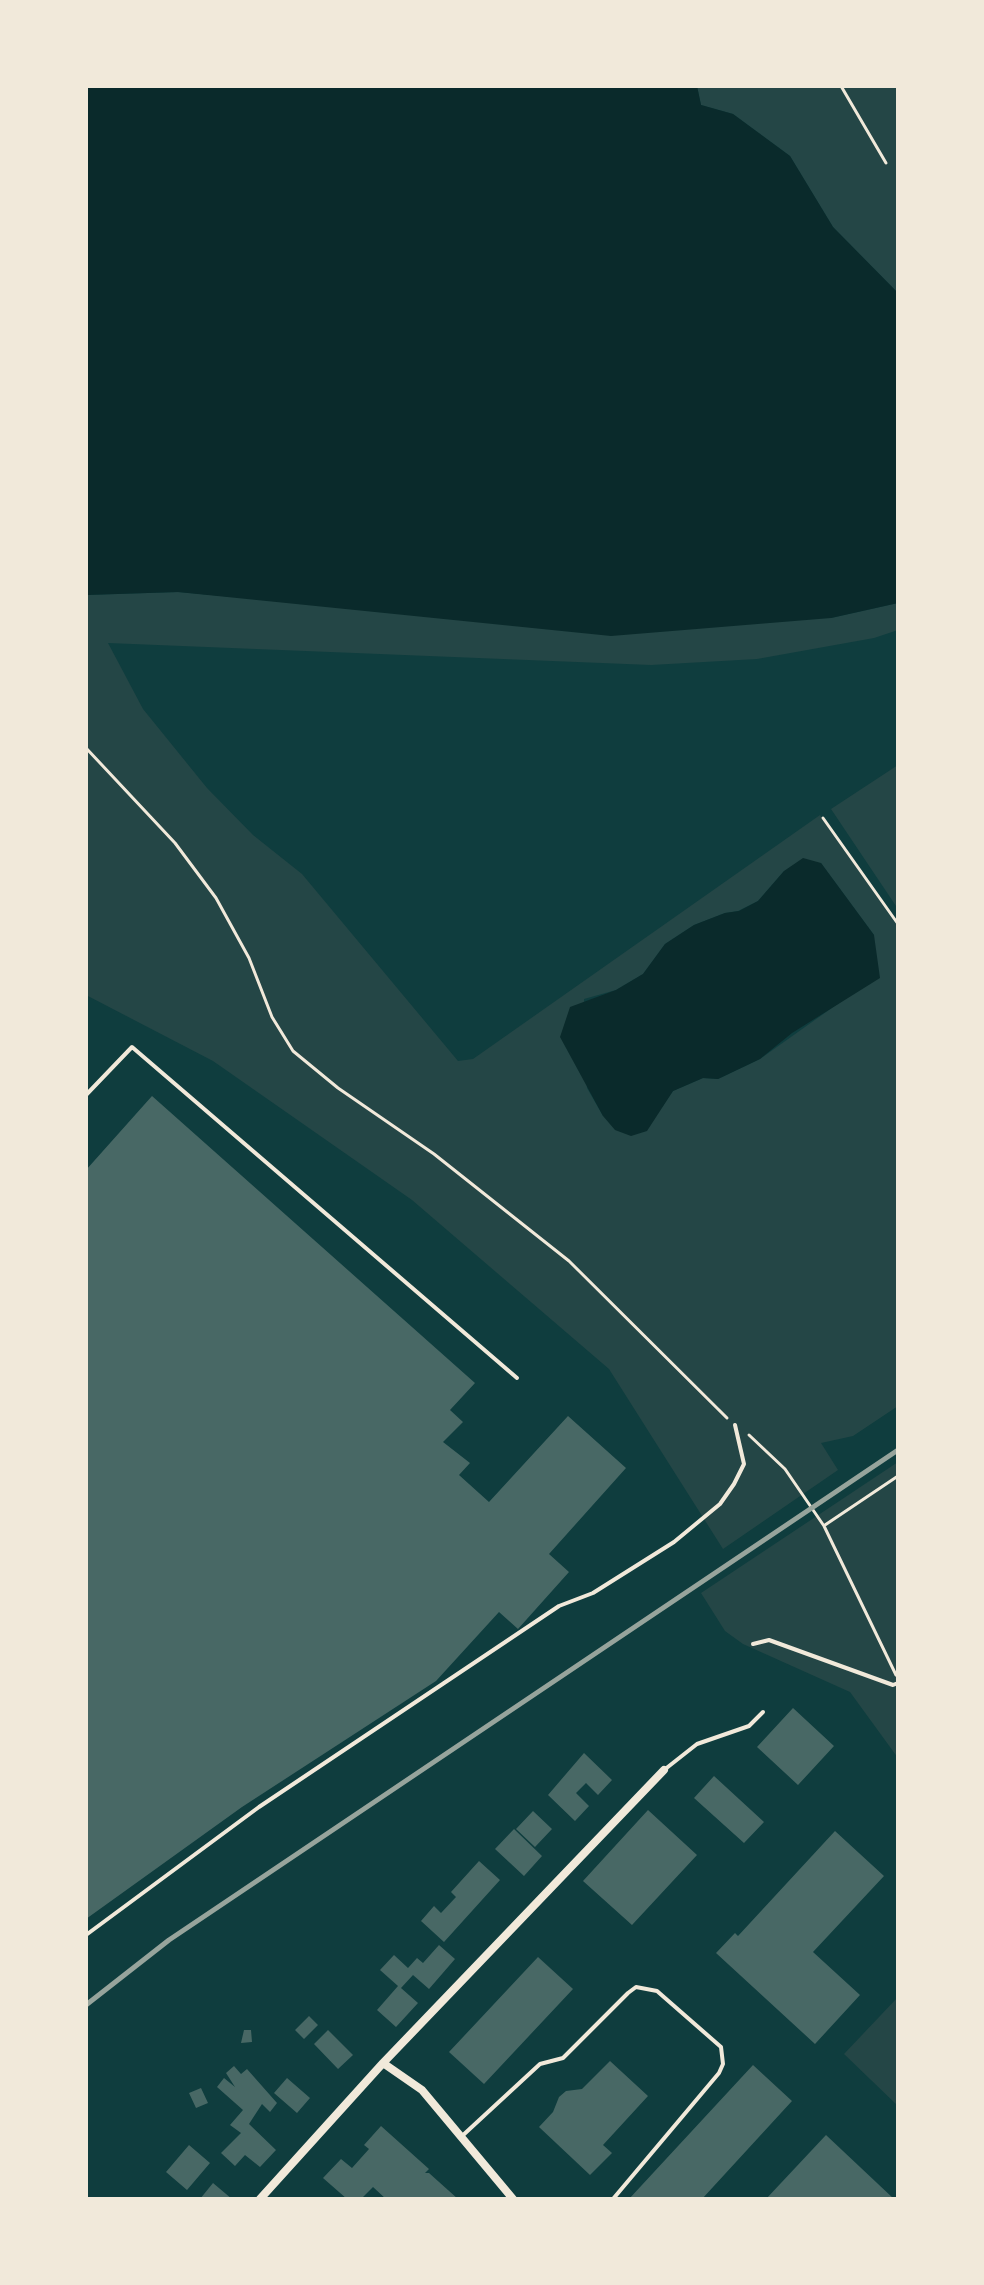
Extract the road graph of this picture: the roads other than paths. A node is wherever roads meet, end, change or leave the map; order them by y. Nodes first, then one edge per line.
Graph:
1 (86, 1095) edge
2 (517, 1378) dead end
3 (735, 1425) road end
4 (753, 1644) dead end
5 (898, 1681) edge
6 (763, 1712) dead end
7 (664, 1770) joint
8 (86, 1935) edge
9 (383, 2063) junction
10 (461, 2137) junction
11 (260, 2199) edge
12 (513, 2199) edge
13 (613, 2199) edge

1 - 2 lane
3 - 8 lane
4 - 5 lane
6 - 7 lane
7 - 9 street
9 - 10 street
9 - 11 street
10 - 12 street
10 - 13 lane

